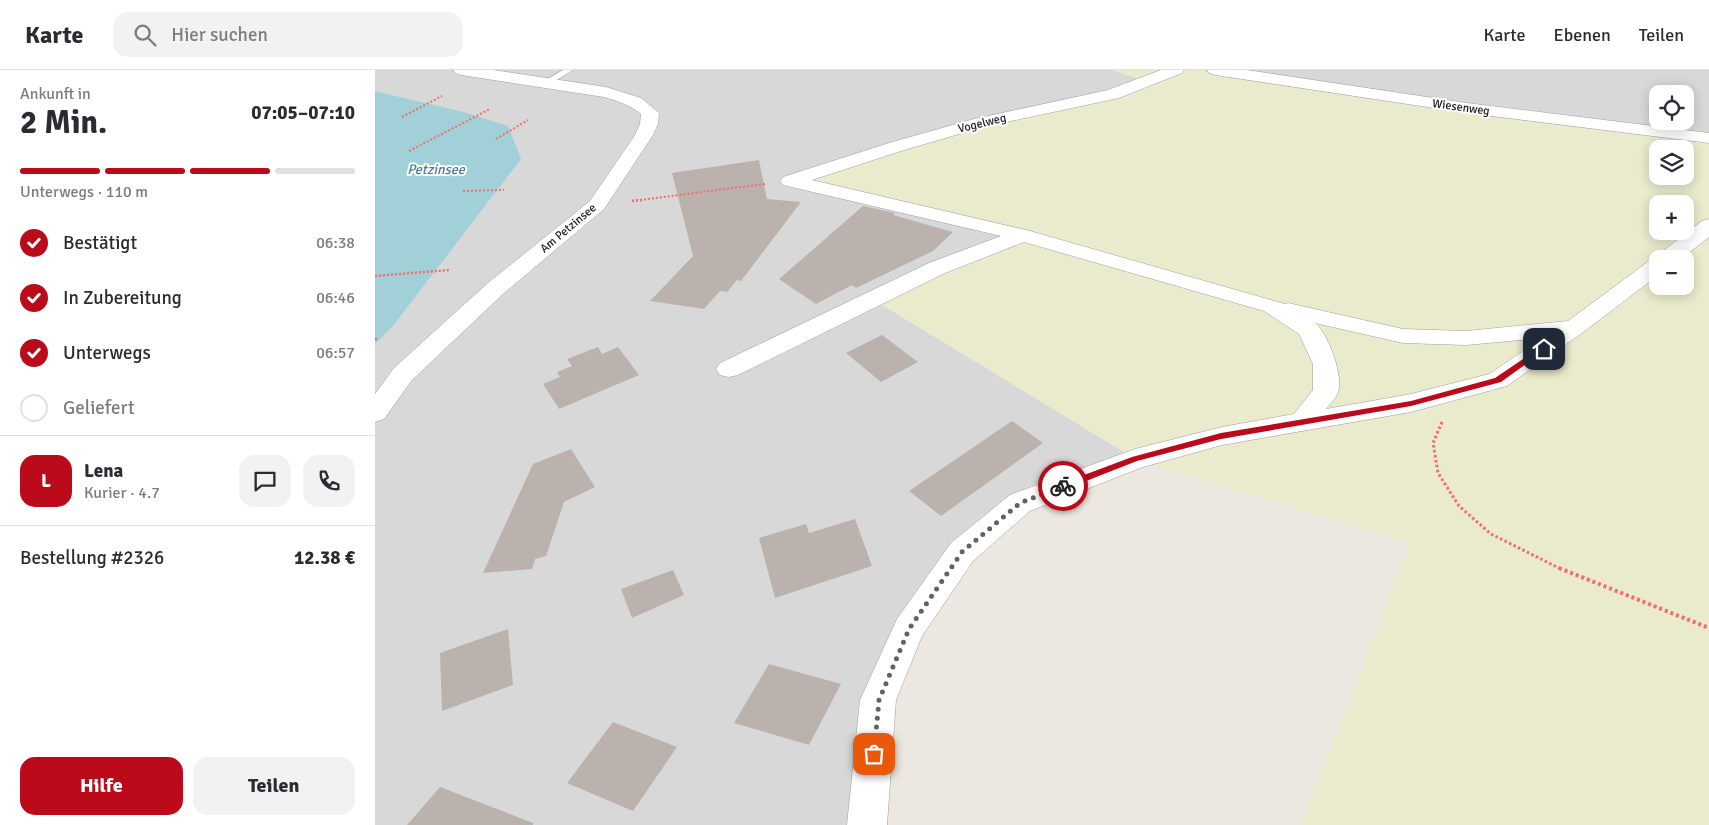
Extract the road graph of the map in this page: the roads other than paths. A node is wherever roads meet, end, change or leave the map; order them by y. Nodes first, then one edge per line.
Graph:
1 (569, 70) edge
2 (1176, 70) edge
3 (1215, 70) edge
4 (470, 71) edge
5 (545, 83) junction
6 (1709, 138) edge
7 (1709, 225) edge
8 (1023, 235) junction
9 (1679, 250) edge
10 (1649, 272) edge
11 (1272, 306) junction
12 (1574, 328) junction
13 (729, 369) dead end
14 (375, 413) edge
15 (1302, 422) junction
16 (867, 825) edge

1 - 5 lane
2 - 8 street, Vogelweg
3 - 6 street, Wiesenweg
4 - 5 street, Am Petzinsee
5 - 14 street, Am Petzinsee
7 - 9 street
8 - 11 street
8 - 13 street
10 - 12 street
11 - 12 street
11 - 15 street
12 - 15 street
15 - 16 street

